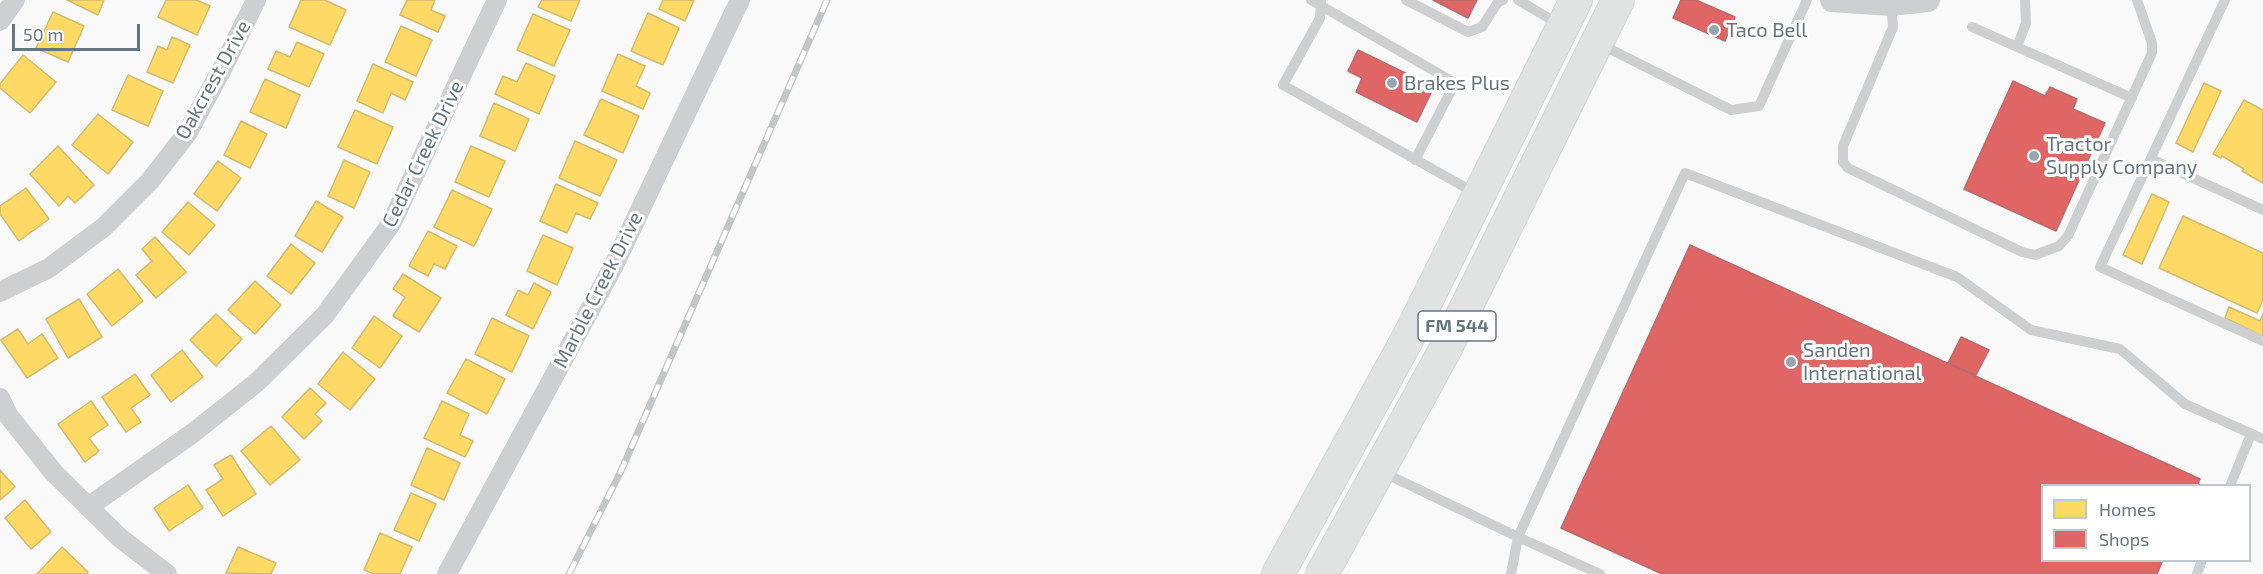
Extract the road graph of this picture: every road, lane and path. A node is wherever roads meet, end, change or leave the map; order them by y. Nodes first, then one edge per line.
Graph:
1 (15, 0) edge
2 (256, 0) edge
3 (496, 0) edge
4 (740, 0) edge
5 (1406, 0) edge
6 (1503, 0) edge
7 (1518, 0) edge
8 (1618, 0) edge
9 (1807, 0) edge
10 (1832, 0) edge
11 (1928, 0) edge
12 (2025, 0) edge
13 (2137, 0) edge
14 (2225, 0) edge
15 (1317, 2) edge
16 (1891, 4) junction
17 (1569, 13) edge
18 (0, 21) edge
19 (1972, 27) dead end
20 (1598, 43) junction
21 (2017, 47) junction
22 (2132, 98) junction
23 (2151, 159) junction
24 (1415, 160) junction
25 (1480, 196) junction
26 (2263, 210) edge
27 (0, 292) edge
28 (2263, 341) edge
29 (0, 398) edge
30 (2251, 434) junction
31 (2263, 439) edge
32 (1344, 456) junction
33 (1380, 471) junction
34 (2231, 484) edge
35 (88, 507) junction
36 (1518, 537) junction
37 (167, 574) edge
38 (447, 574) edge
39 (1278, 574) edge
40 (1322, 574) edge
41 (1511, 574) edge
42 (1600, 574) edge

1 - 18 street
2 - 27 street, Oakcrest Drive
3 - 35 street, Cedar Creek Drive
4 - 38 street, Marble Creek Drive
5 - 6 lane
7 - 17 lane
8 - 20 main road, FM 544 / FM 544
9 - 20 lane
10 - 16 street
11 - 16 street
12 - 21 lane
13 - 22 lane
14 - 23 lane
15 - 24 lane
15 - 24 lane
16 - 22 lane
17 - 25 main road, FM 544 / FM 544
19 - 21 lane
20 - 33 main road, FM 544 / FM 544
21 - 22 lane
23 - 26 lane
23 - 28 lane
24 - 25 lane
25 - 32 main road, FM 544 / FM 544
29 - 35 street
30 - 31 lane
30 - 34 lane
30 - 36 lane
32 - 33 main road
32 - 39 main road, FM 544 / FM 544
33 - 36 lane
33 - 40 main road, FM 544 / FM 544
35 - 37 street
36 - 41 lane
36 - 42 lane

